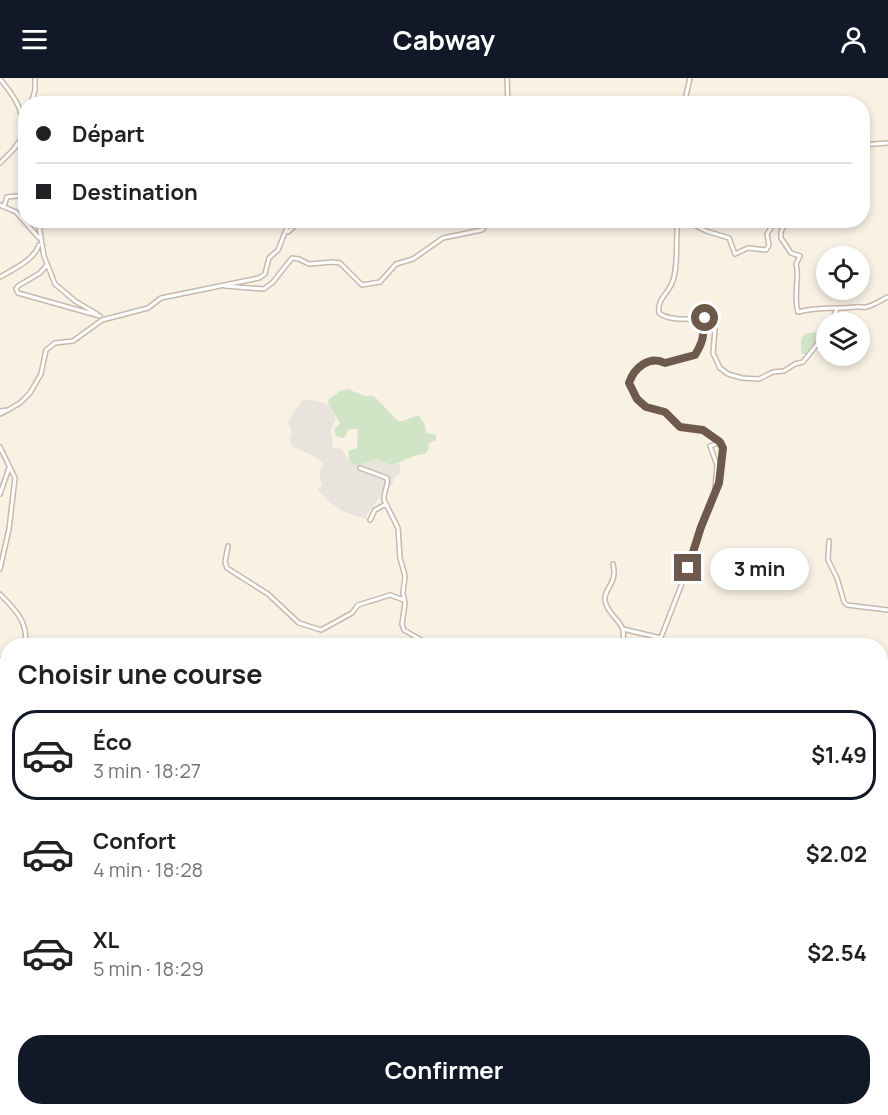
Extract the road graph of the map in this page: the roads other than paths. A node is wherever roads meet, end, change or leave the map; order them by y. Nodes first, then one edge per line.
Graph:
1 (35, 78) edge
2 (507, 78) edge
3 (690, 78) edge
4 (0, 79) edge
5 (33, 96) edge
6 (508, 96) edge
7 (686, 96) edge
8 (18, 102) edge
9 (18, 143) edge
10 (888, 143) edge
11 (870, 145) edge
12 (0, 164) edge
13 (18, 196) edge
14 (2, 205) edge
15 (18, 214) edge
16 (30, 228) edge
17 (39, 228) edge
18 (287, 228) edge
19 (292, 228) edge
20 (483, 228) edge
21 (676, 228) edge
22 (700, 228) edge
23 (771, 228) edge
24 (783, 228) edge
25 (288, 232) dead end
26 (40, 243) junction
27 (47, 265) junction
28 (0, 277) edge
29 (220, 286) junction
30 (888, 297) edge
31 (837, 309) junction
32 (836, 312) edge
33 (101, 318) junction
34 (700, 322) junction
35 (816, 346) edge
36 (0, 412) edge
37 (720, 442) junction
38 (1, 450) edge
39 (9, 466) junction
40 (360, 468) dead end
41 (0, 494) edge
42 (713, 496) junction
43 (386, 504) junction
44 (370, 520) dead end
45 (829, 541) dead end
46 (228, 546) dead end
47 (613, 564) dead end
48 (0, 568) edge
49 (0, 594) edge
50 (404, 600) junction
51 (888, 610) edge
52 (623, 629) junction
53 (26, 638) edge
54 (418, 638) edge
55 (623, 638) edge
56 (661, 638) joint

1 - 5 street
2 - 6 street
3 - 7 street
4 - 8 street
9 - 12 street
10 - 11 street
13 - 14 street
14 - 15 street
16 - 26 street
17 - 26 street
18 - 29 street
19 - 25 street
20 - 29 street
21 - 34 street
22 - 23 street
24 - 31 street
26 - 27 street
26 - 28 street
27 - 33 street
27 - 33 street
29 - 33 street
30 - 31 street
31 - 32 street
33 - 36 street
34 - 35 street
34 - 37 street
37 - 42 street
37 - 42 street
38 - 39 street
39 - 41 street
39 - 48 street
40 - 43 street
42 - 56 street
43 - 44 street
43 - 50 street
45 - 51 street
46 - 50 street
47 - 52 street
49 - 53 street
50 - 54 street
52 - 55 street
52 - 56 street

